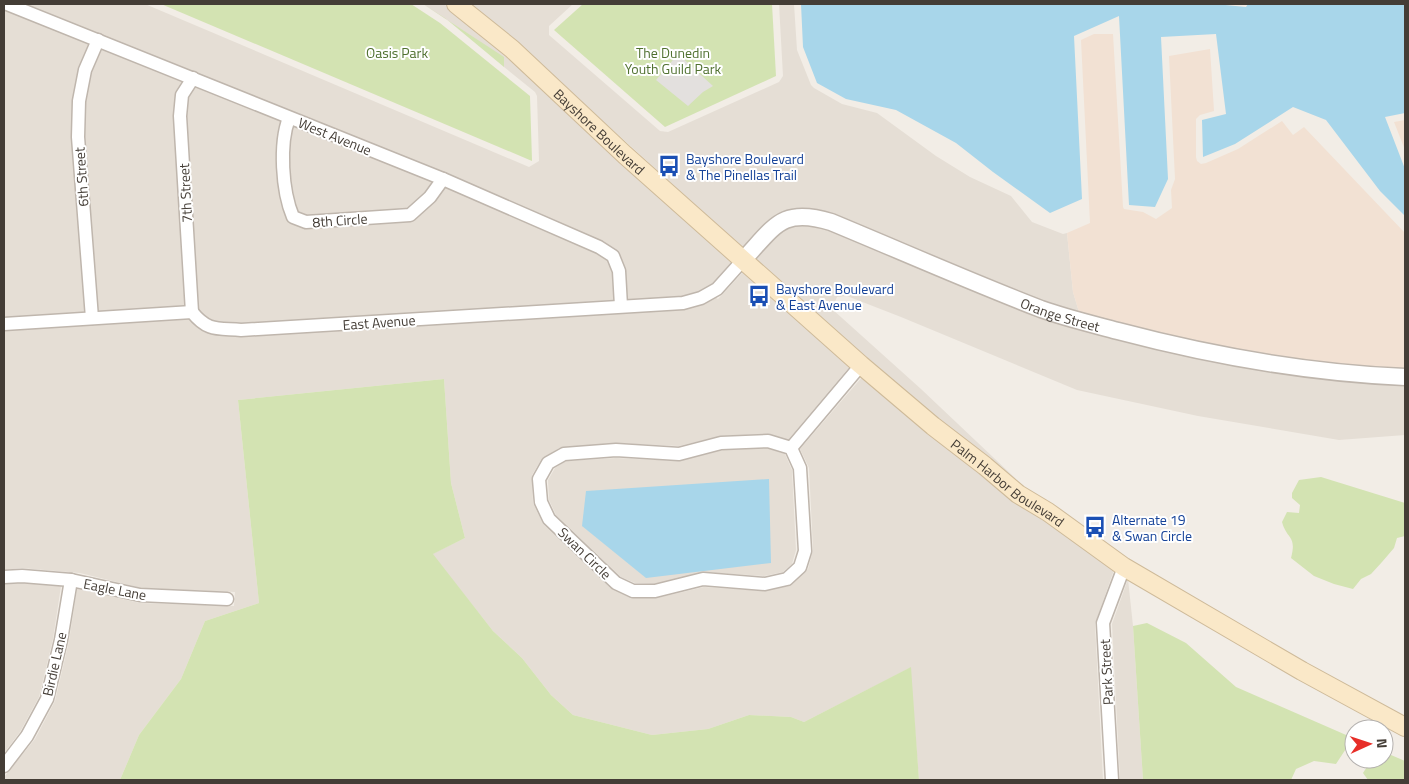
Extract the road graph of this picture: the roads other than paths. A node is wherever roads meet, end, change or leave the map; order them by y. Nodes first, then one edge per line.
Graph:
1 (7, 4) edge
2 (456, 4) edge
3 (98, 40) junction
4 (192, 78) junction
5 (290, 118) junction
6 (443, 179) junction
7 (744, 259) junction
8 (621, 306) junction
9 (192, 312) junction
10 (92, 318) junction
11 (4, 324) edge
12 (862, 364) junction
13 (1405, 376) edge
14 (791, 448) junction
15 (1124, 567) junction
16 (4, 577) edge
17 (71, 580) junction
18 (227, 598) dead end
19 (1405, 727) edge
20 (4, 766) edge
21 (1112, 780) edge

1 - 3 street, West Avenue
2 - 7 main road, Bayshore Boulevard
3 - 4 street, West Avenue
3 - 10 street, 6th Street
4 - 5 street, West Avenue
4 - 9 street, 7th Street
5 - 6 street, West Avenue
5 - 6 street, 8th Circle
6 - 8 street, West Avenue
7 - 8 street, East Avenue
7 - 12 main road, Palm Harbor Boulevard
7 - 13 street, Orange Street
8 - 9 street, East Avenue
9 - 10 street
10 - 11 street
12 - 14 street
12 - 15 main road, Palm Harbor Boulevard
14 - 14 street, Swan Circle
15 - 19 main road, Palm Harbor Boulevard
15 - 21 street, Park Street
16 - 17 street, Eagle Lane
17 - 18 street, Eagle Lane
17 - 20 street, Birdie Lane

